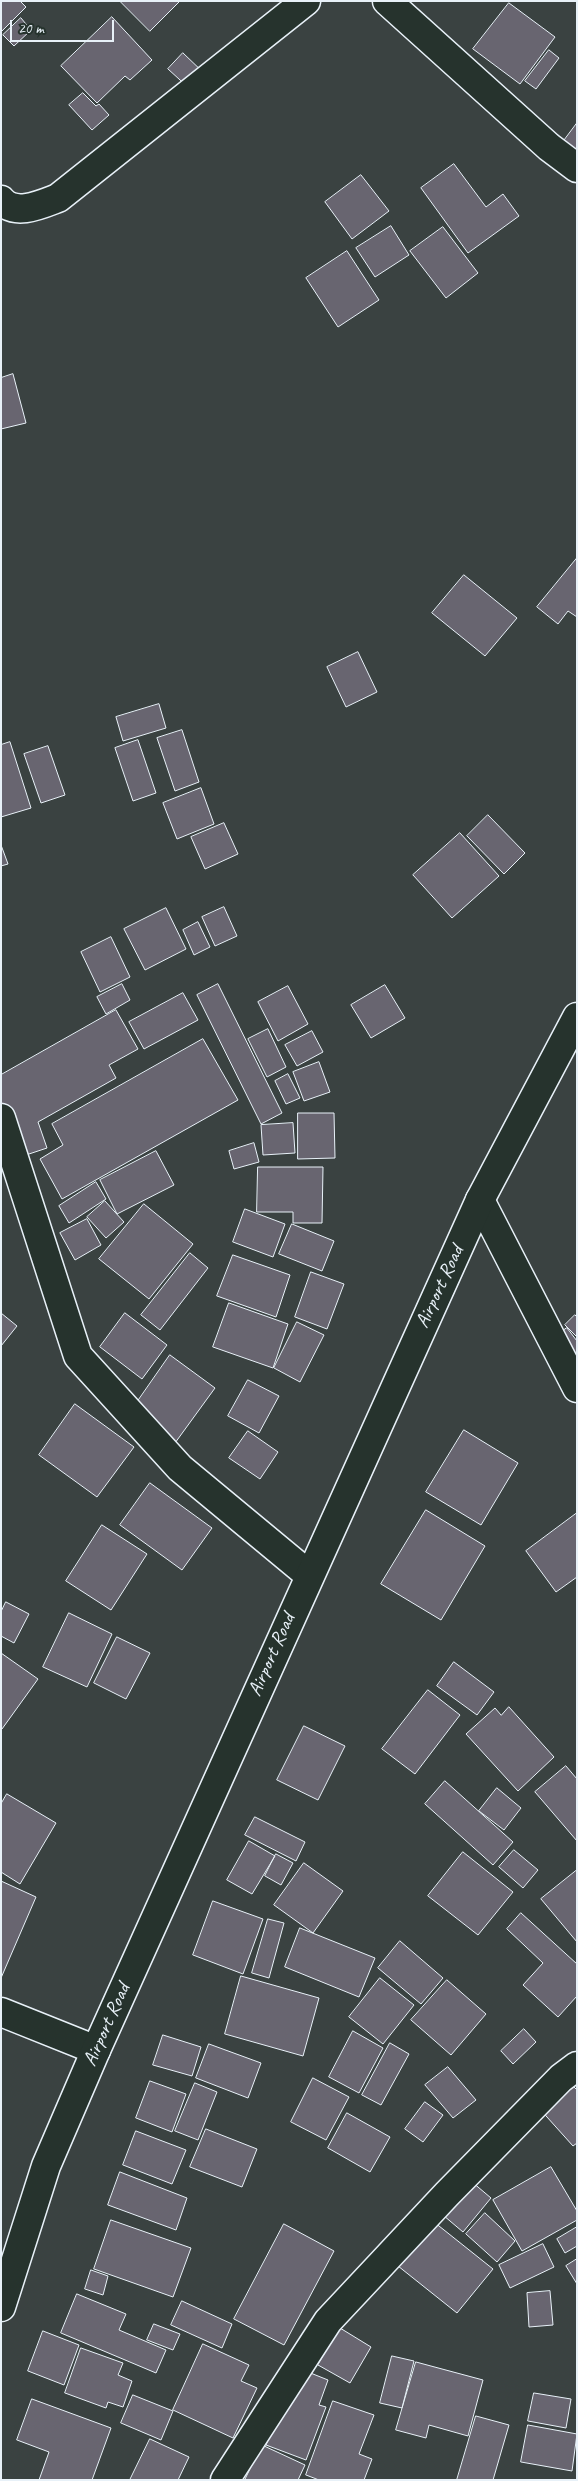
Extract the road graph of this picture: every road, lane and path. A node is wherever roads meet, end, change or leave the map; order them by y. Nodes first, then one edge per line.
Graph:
1 (306, 1) edge
2 (387, 1) edge
3 (577, 168) edge
4 (1, 200) edge
5 (577, 1017) edge
6 (1, 1118) edge
7 (480, 1200) junction
8 (577, 1388) edge
9 (308, 1575) junction
10 (1, 2012) edge
11 (96, 2050) junction
12 (577, 2066) edge
13 (1, 2307) edge
14 (225, 2480) edge

1 - 4 street
2 - 3 street
5 - 7 street, Airport Road
6 - 9 street
7 - 8 street
7 - 9 street, Airport Road
9 - 11 street, Airport Road
10 - 11 street
11 - 13 street, Airport Road
12 - 14 street

